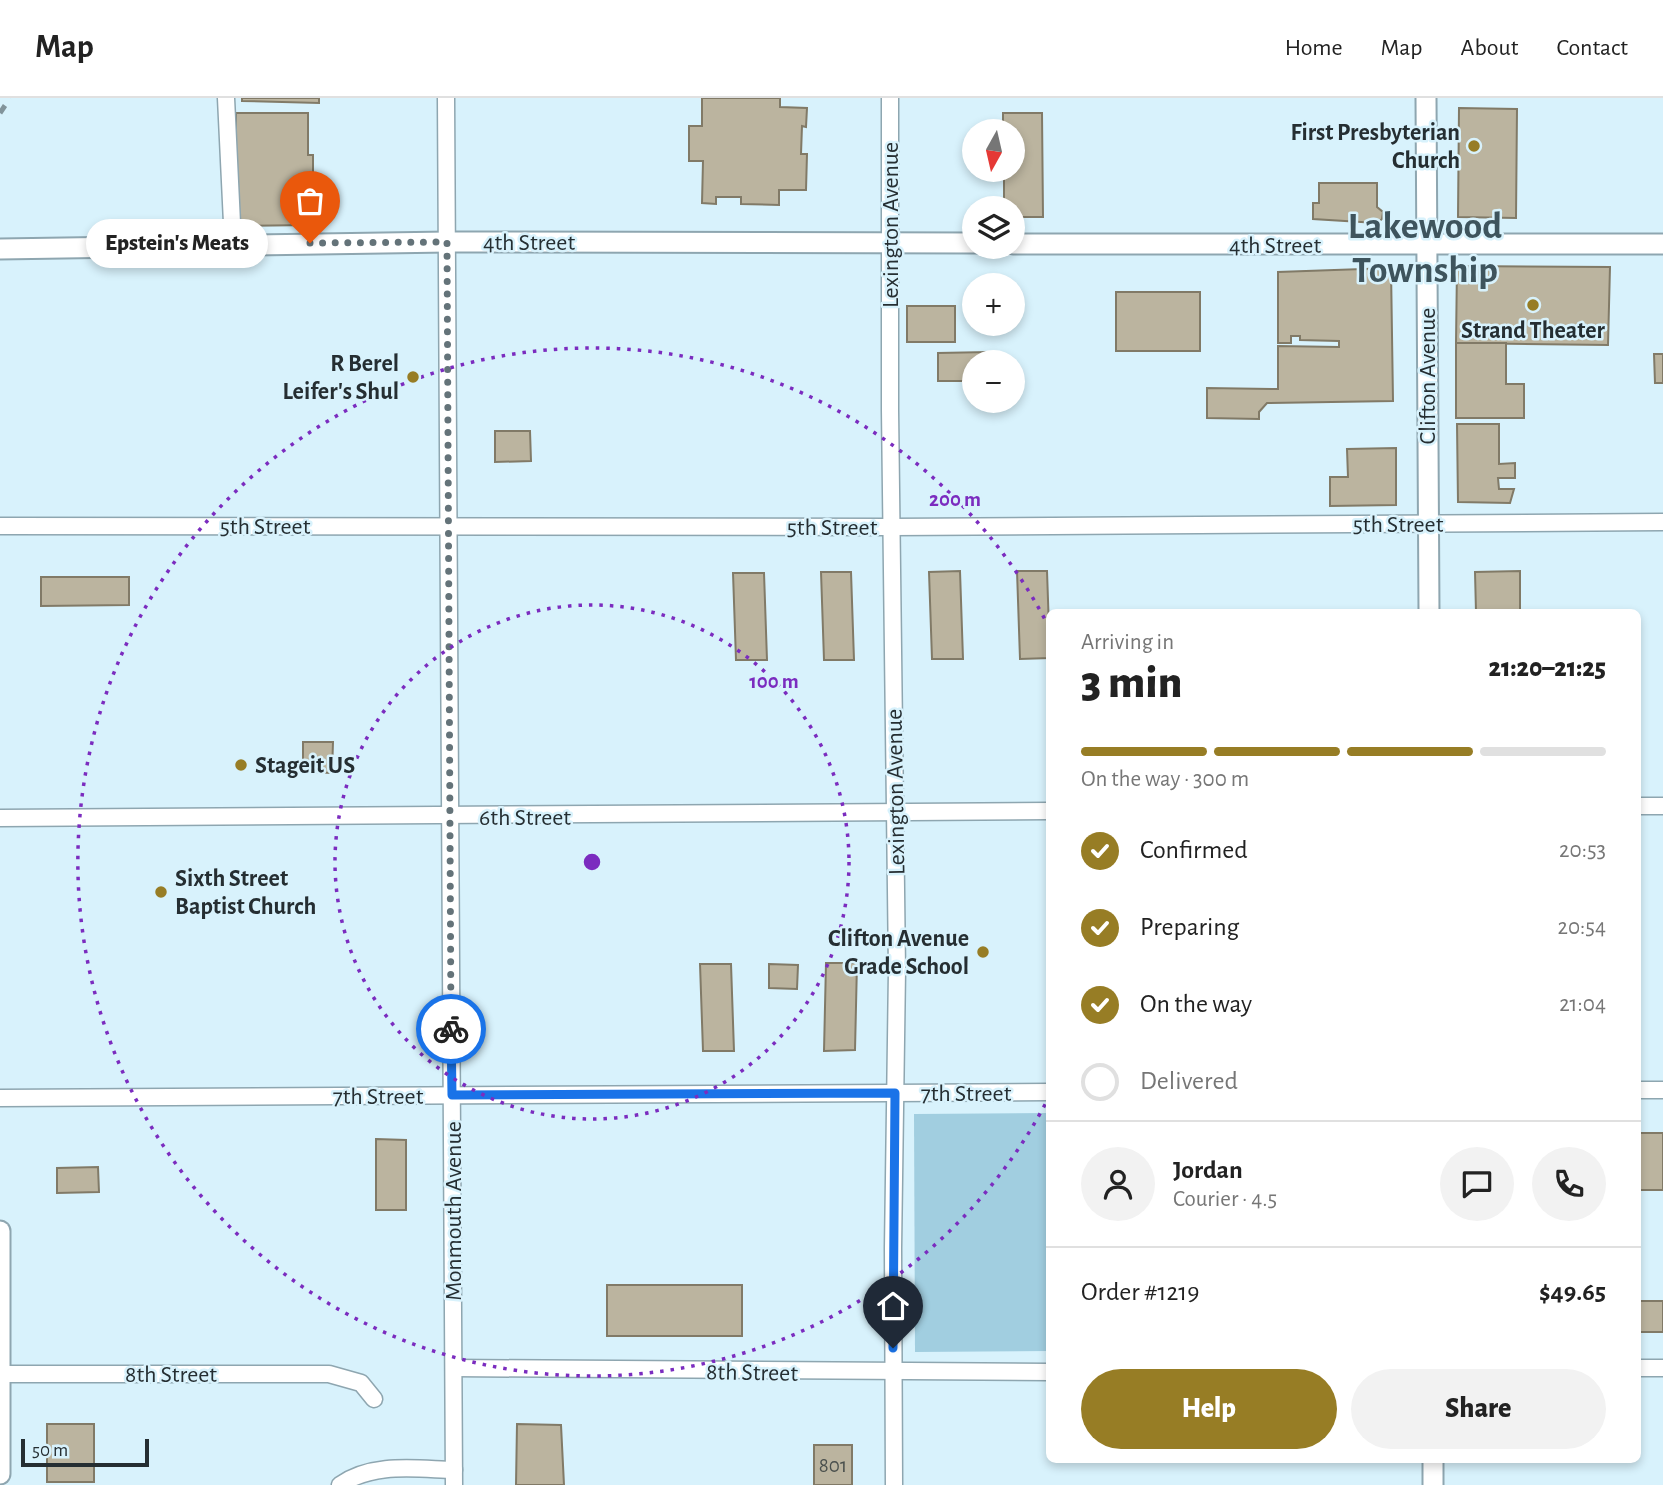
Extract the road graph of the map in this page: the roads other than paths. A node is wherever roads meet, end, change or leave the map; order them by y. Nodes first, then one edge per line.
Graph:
1 (226, 98) edge
2 (446, 98) edge
3 (890, 98) edge
4 (1426, 98) edge
5 (447, 242) junction
6 (890, 243) junction
7 (962, 243) edge
8 (233, 244) junction
9 (1025, 244) edge
10 (1663, 244) edge
11 (1427, 245) junction
12 (0, 249) edge
13 (1663, 522) edge
14 (1427, 523) junction
15 (0, 526) edge
16 (448, 526) junction
17 (892, 527) junction
18 (1429, 609) edge
19 (1641, 806) edge
20 (1663, 806) edge
21 (1046, 811) edge
22 (895, 813) junction
23 (449, 817) junction
24 (0, 818) edge
25 (1641, 1090) edge
26 (1663, 1090) edge
27 (1046, 1092) edge
28 (895, 1093) junction
29 (452, 1095) junction
30 (0, 1098) edge
31 (0, 1231) edge
32 (454, 1368) junction
33 (1641, 1368) edge
34 (1663, 1368) edge
35 (1046, 1372) edge
36 (893, 1373) junction
37 (1, 1374) edge
38 (374, 1399) dead end
39 (1433, 1463) edge
40 (0, 1474) edge
41 (454, 1478) edge
42 (341, 1485) edge
43 (894, 1485) edge
44 (1433, 1485) edge

1 - 8 street
2 - 5 street, Monmouth Avenue
3 - 6 street, Lexington Avenue
4 - 11 street, Clifton Avenue
5 - 6 street, 4th Street
5 - 8 street, 4th Street
5 - 16 street, Monmouth Avenue
6 - 7 street, 4th Street
6 - 17 street, Lexington Avenue
8 - 12 street, 4th Street
9 - 11 street, 4th Street
10 - 11 street, 4th Street
11 - 14 street, Clifton Avenue
13 - 14 street, 5th Street
14 - 17 street, 5th Street
14 - 18 street, Clifton Avenue
15 - 16 street, 5th Street
16 - 17 street, 5th Street
16 - 23 street, Monmouth Avenue
17 - 22 street, Lexington Avenue
19 - 20 street
21 - 22 street, 6th Street
22 - 23 street, 6th Street
22 - 28 street, Lexington Avenue
23 - 24 street, 6th Street
23 - 29 street, Monmouth Avenue
25 - 26 street
27 - 28 street, 7th Street
28 - 29 street, 7th Street
28 - 36 street, Lexington Avenue
29 - 30 street, 7th Street
29 - 32 street, Monmouth Avenue
31 - 37 street
32 - 36 street, 8th Street
32 - 41 street, Monmouth Avenue
33 - 34 street
35 - 36 street, 8th Street
36 - 43 street, Lexington Avenue
37 - 38 street, 8th Street
37 - 40 street
39 - 44 street
41 - 42 street

